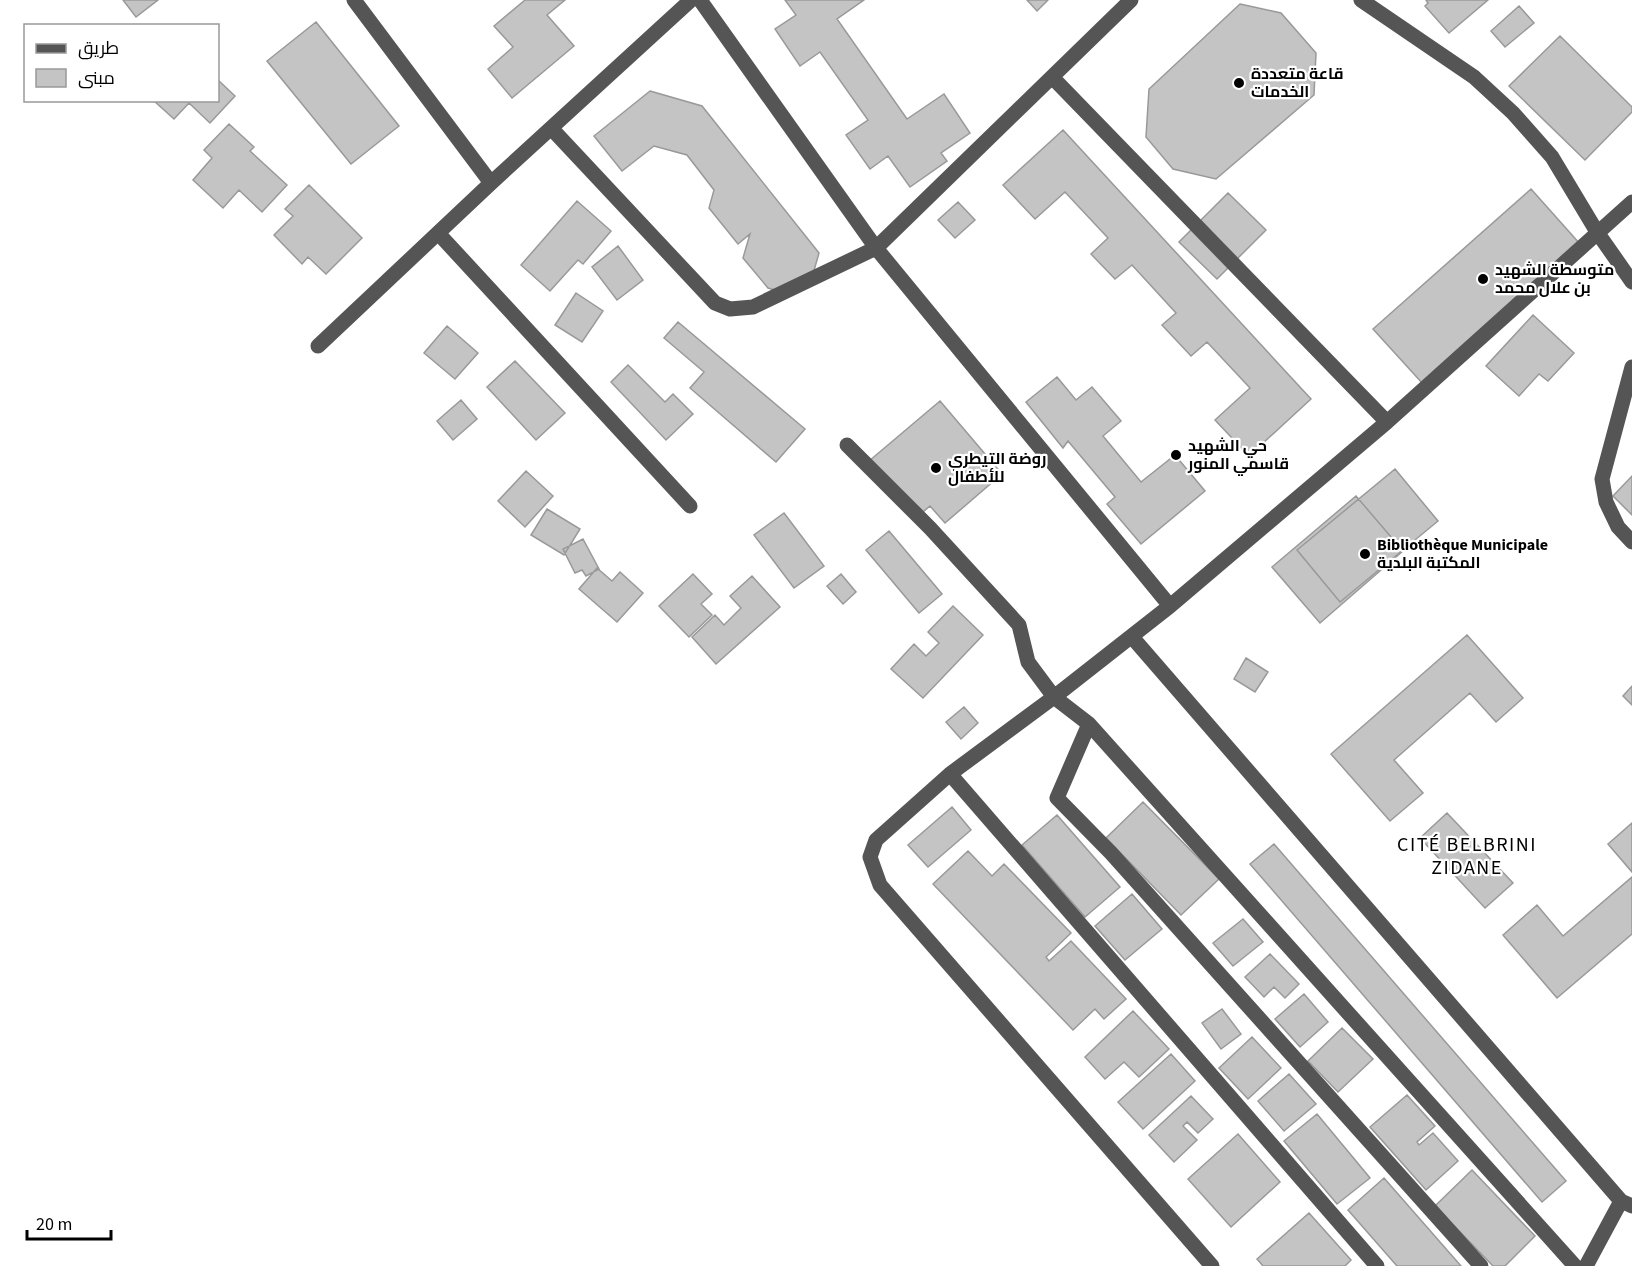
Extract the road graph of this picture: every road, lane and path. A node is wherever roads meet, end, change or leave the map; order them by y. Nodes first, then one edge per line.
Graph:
1 (354, 0) edge
2 (691, 0) edge
3 (700, 0) edge
4 (1131, 0) edge
5 (1360, 0) edge
6 (1053, 78) junction
7 (551, 129) junction
8 (491, 183) junction
9 (1632, 202) edge
10 (1597, 232) junction
11 (438, 233) junction
12 (876, 248) junction
13 (1632, 282) edge
14 (318, 346) dead end
15 (1632, 367) edge
16 (1387, 422) junction
17 (847, 445) dead end
18 (690, 506) dead end
19 (1632, 542) edge
20 (1170, 606) junction
21 (1132, 637) junction
22 (1054, 697) junction
23 (1089, 724) junction
24 (950, 774) junction
25 (1626, 1203) edge
26 (1212, 1266) edge
27 (1377, 1266) edge
28 (1481, 1266) edge
29 (1575, 1266) edge
30 (1586, 1266) edge

1 - 8 street
2 - 7 street
3 - 12 street
4 - 6 street
5 - 10 street
6 - 12 street
6 - 16 street
7 - 8 street
7 - 12 street
8 - 11 street
9 - 10 street
10 - 13 street
10 - 16 street
11 - 14 street
11 - 18 street
12 - 20 street
15 - 19 street
16 - 20 street
17 - 22 street
20 - 21 street
21 - 22 street
21 - 25 street
22 - 23 street
22 - 24 street
23 - 28 street
23 - 29 street
24 - 26 street
24 - 27 street
25 - 30 street

